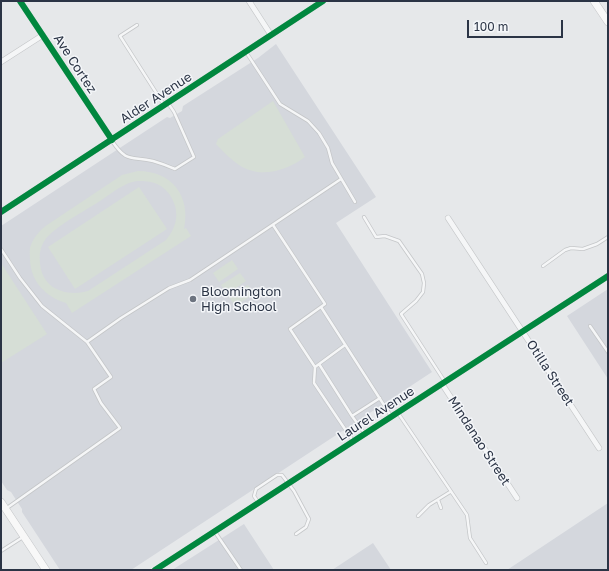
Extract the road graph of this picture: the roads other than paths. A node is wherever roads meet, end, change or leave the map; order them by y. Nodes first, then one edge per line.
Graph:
1 (20, 1) edge
2 (249, 1) edge
3 (323, 1) edge
4 (594, 1) edge
5 (608, 22) edge
6 (136, 25) dead end
7 (42, 35) junction
8 (271, 35) junction
9 (245, 52) junction
10 (1, 62) edge
11 (166, 104) junction
12 (112, 140) junction
13 (341, 179) junction
14 (355, 202) dead end
15 (1, 212) edge
16 (364, 217) dead end
17 (448, 218) dead end
18 (273, 225) junction
19 (608, 237) edge
20 (1, 249) edge
21 (543, 266) dead end
22 (608, 276) edge
23 (321, 307) junction
24 (590, 326) dead end
25 (522, 331) junction
26 (87, 342) junction
27 (346, 345) junction
28 (608, 352) edge
29 (319, 364) junction
30 (315, 367) junction
31 (443, 383) junction
32 (380, 398) junction
33 (397, 413) junction
34 (352, 416) junction
35 (392, 416) junction
36 (365, 434) junction
37 (354, 441) junction
38 (599, 448) dead end
39 (288, 484) junction
40 (450, 492) junction
41 (516, 498) dead end
42 (438, 500) junction
43 (1, 502) edge
44 (258, 503) junction
45 (442, 508) dead end
46 (5, 509) junction
47 (418, 516) dead end
48 (214, 532) junction
49 (296, 534) dead end
50 (23, 536) junction
51 (1, 551) edge
52 (486, 563) dead end
53 (46, 570) edge
54 (155, 570) edge
55 (241, 570) edge

1 - 7 street, Ave Cortez
2 - 8 street
3 - 8 street, Alder Avenue
4 - 5 street
6 - 11 lane
7 - 10 street
7 - 12 street, Ave Cortez
8 - 9 street, Alder Avenue
9 - 11 street, Alder Avenue
9 - 13 lane
11 - 12 street, Alder Avenue
11 - 12 lane
12 - 15 street, Alder Avenue
13 - 14 lane
13 - 18 lane
16 - 31 lane
17 - 25 street, Otilla Street
18 - 23 lane
18 - 26 lane
19 - 21 lane
20 - 26 lane
22 - 25 street, Laurel Avenue
23 - 27 lane
23 - 30 lane
24 - 28 lane
25 - 31 street, Laurel Avenue
25 - 38 street, Otilla Street
26 - 46 lane
27 - 29 lane
27 - 32 lane
29 - 30 lane
29 - 34 lane
30 - 37 lane
31 - 33 street, Laurel Avenue
31 - 41 street, Mindanao Street
32 - 34 lane
32 - 35 lane
33 - 35 street, Laurel Avenue
33 - 40 lane
34 - 36 lane
35 - 36 street, Laurel Avenue
36 - 37 street, Laurel Avenue
37 - 39 street, Laurel Avenue
39 - 44 street, Laurel Avenue
39 - 44 lane
39 - 49 lane
40 - 42 lane
40 - 52 lane
42 - 45 lane
42 - 47 lane
43 - 46 street
44 - 48 street, Laurel Avenue
46 - 50 street
48 - 54 street, Laurel Avenue
48 - 55 lane
50 - 51 lane
50 - 53 street

